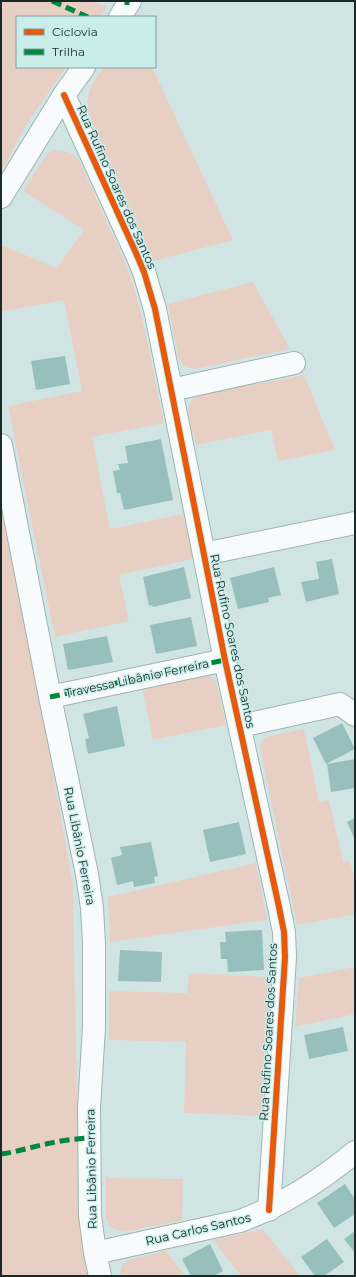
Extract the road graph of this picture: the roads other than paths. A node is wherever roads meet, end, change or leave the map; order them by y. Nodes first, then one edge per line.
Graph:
1 (130, 1) edge
2 (121, 16) edge
3 (83, 68) edge
4 (64, 95) junction
5 (1, 197) edge
6 (294, 363) dead end
7 (171, 390) junction
8 (1, 445) edge
9 (355, 522) edge
10 (204, 554) junction
11 (225, 660) junction
12 (50, 697) junction
13 (350, 706) edge
14 (240, 726) junction
15 (355, 1152) edge
16 (270, 1210) junction
17 (95, 1253) junction
18 (100, 1276) edge

1 - 2 street
3 - 4 street
4 - 5 street
4 - 7 street, Rua Rufino Soares dos Santos
6 - 7 street
7 - 10 street, Rua Rufino Soares dos Santos
8 - 12 street, Rua Libânio Ferreira
9 - 10 street
10 - 11 street, Rua Rufino Soares dos Santos
11 - 12 street, Travessa Libânio Ferreira
11 - 14 street, Rua Rufino Soares dos Santos
12 - 17 street, Rua Libânio Ferreira
13 - 14 street
14 - 16 street, Rua Rufino Soares dos Santos
15 - 16 street, Rua Carlos Santos
16 - 17 street, Rua Carlos Santos
17 - 18 street, Rua Libânio Ferreira

